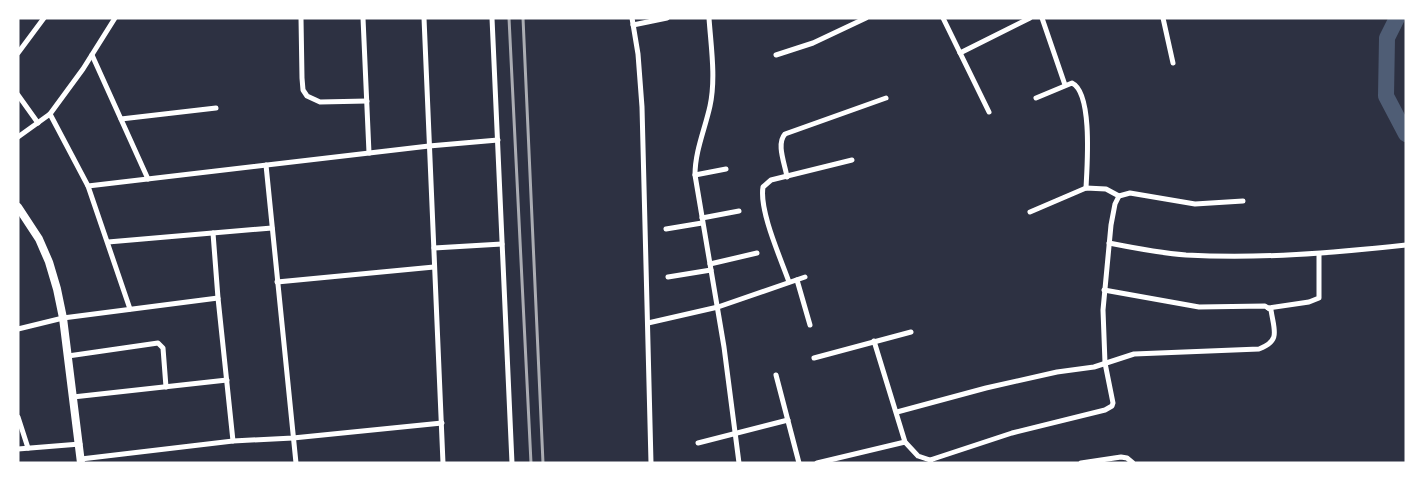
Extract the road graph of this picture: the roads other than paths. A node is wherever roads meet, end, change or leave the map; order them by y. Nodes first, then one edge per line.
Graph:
1 (44, 18) edge
2 (115, 18) edge
3 (301, 18) edge
4 (363, 18) edge
5 (424, 18) edge
6 (492, 18) edge
7 (667, 18) edge
8 (709, 18) edge
9 (866, 18) edge
10 (943, 18) edge
11 (1030, 18) edge
12 (1042, 18) edge
13 (1163, 18) edge
14 (633, 21) edge
15 (18, 53) edge
16 (960, 53) junction
17 (92, 55) junction
18 (777, 55) dead end
19 (1173, 63) dead end
20 (1065, 84) junction
21 (18, 95) edge
22 (886, 98) dead end
23 (1036, 98) dead end
24 (367, 101) junction
25 (216, 108) dead end
26 (989, 112) dead end
27 (50, 114) junction
28 (121, 119) junction
29 (38, 123) junction
30 (18, 136) edge
31 (498, 140) junction
32 (429, 146) junction
33 (369, 153) junction
34 (852, 160) dead end
35 (266, 165) junction
36 (726, 169) dead end
37 (695, 175) junction
38 (787, 177) junction
39 (148, 179) junction
40 (88, 186) junction
41 (1086, 188) junction
42 (1119, 196) junction
43 (1243, 201) dead end
44 (18, 207) edge
45 (739, 211) dead end
46 (1030, 212) dead end
47 (702, 220) junction
48 (272, 228) junction
49 (666, 229) dead end
50 (213, 233) junction
51 (108, 242) junction
52 (1109, 243) junction
53 (502, 244) junction
54 (1406, 245) edge
55 (434, 248) junction
56 (757, 253) dead end
57 (1319, 254) junction
58 (434, 267) junction
59 (711, 267) junction
60 (668, 277) dead end
61 (805, 278) dead end
62 (797, 280) junction
63 (278, 282) junction
64 (789, 282) junction
65 (1104, 290) junction
66 (218, 298) junction
67 (717, 307) junction
68 (1268, 308) junction
69 (130, 309) junction
70 (63, 318) junction
71 (648, 323) junction
72 (810, 326) dead end
73 (18, 329) edge
74 (911, 332) dead end
75 (874, 341) junction
76 (68, 356) junction
77 (814, 358) dead end
78 (1105, 363) junction
79 (776, 375) dead end
80 (227, 380) junction
81 (165, 387) junction
82 (73, 397) junction
83 (897, 412) junction
84 (18, 417) edge
85 (788, 420) junction
86 (442, 423) junction
87 (736, 434) junction
88 (293, 438) junction
89 (233, 441) junction
90 (905, 442) junction
91 (698, 443) dead end
92 (80, 444) junction
93 (27, 448) junction
94 (18, 449) edge
95 (81, 461) edge
96 (930, 461) edge
97 (296, 463) edge
98 (443, 463) edge
99 (512, 463) edge
100 (651, 463) edge
101 (739, 463) edge
102 (799, 463) edge
103 (817, 463) edge
104 (1081, 463) edge
105 (1132, 463) edge

1 - 15 street
2 - 17 street
3 - 24 street
4 - 24 street
5 - 32 street
6 - 31 street
7 - 14 street
8 - 37 street
9 - 18 street
10 - 16 street
11 - 16 street
12 - 20 street
13 - 19 street
14 - 71 street
16 - 26 street
17 - 27 street
17 - 28 street
20 - 23 street
20 - 41 street
21 - 29 street
22 - 38 street
24 - 33 street
25 - 28 street
27 - 29 street
27 - 40 street
28 - 39 street
29 - 30 street
31 - 32 street
31 - 53 street
32 - 33 street
32 - 55 street
33 - 35 street
34 - 38 street
35 - 39 street
35 - 48 street
36 - 37 street
37 - 47 street
38 - 64 street
39 - 40 street
40 - 51 street
41 - 42 street
41 - 46 street
42 - 43 street
42 - 52 street
44 - 70 main road
45 - 47 street
47 - 49 street
47 - 59 street
48 - 50 street
48 - 63 street
50 - 51 street
50 - 66 street
51 - 69 street
52 - 57 street
52 - 65 street
53 - 55 street
53 - 99 street
54 - 57 street
55 - 58 street
56 - 59 street
57 - 68 street
58 - 63 street
58 - 86 street
59 - 60 street
59 - 67 street
61 - 62 street
62 - 64 street
62 - 72 street
63 - 88 street
64 - 67 street
65 - 68 street
65 - 78 street
66 - 69 street
66 - 80 street
67 - 71 street
67 - 87 street
68 - 78 street
69 - 70 street
70 - 73 street
70 - 76 main road
71 - 100 street
74 - 75 street
75 - 77 street
75 - 83 street
76 - 81 street
76 - 82 main road
78 - 83 street
78 - 96 street
79 - 85 street
80 - 81 street
80 - 89 street
81 - 82 street
82 - 92 main road
83 - 90 street
84 - 93 street
85 - 87 street
85 - 102 street
86 - 88 street
86 - 98 street
87 - 91 street
87 - 101 street
88 - 89 street
88 - 97 street
89 - 95 street
90 - 96 street
90 - 103 street
92 - 93 street
92 - 95 main road
93 - 94 street
104 - 105 street

